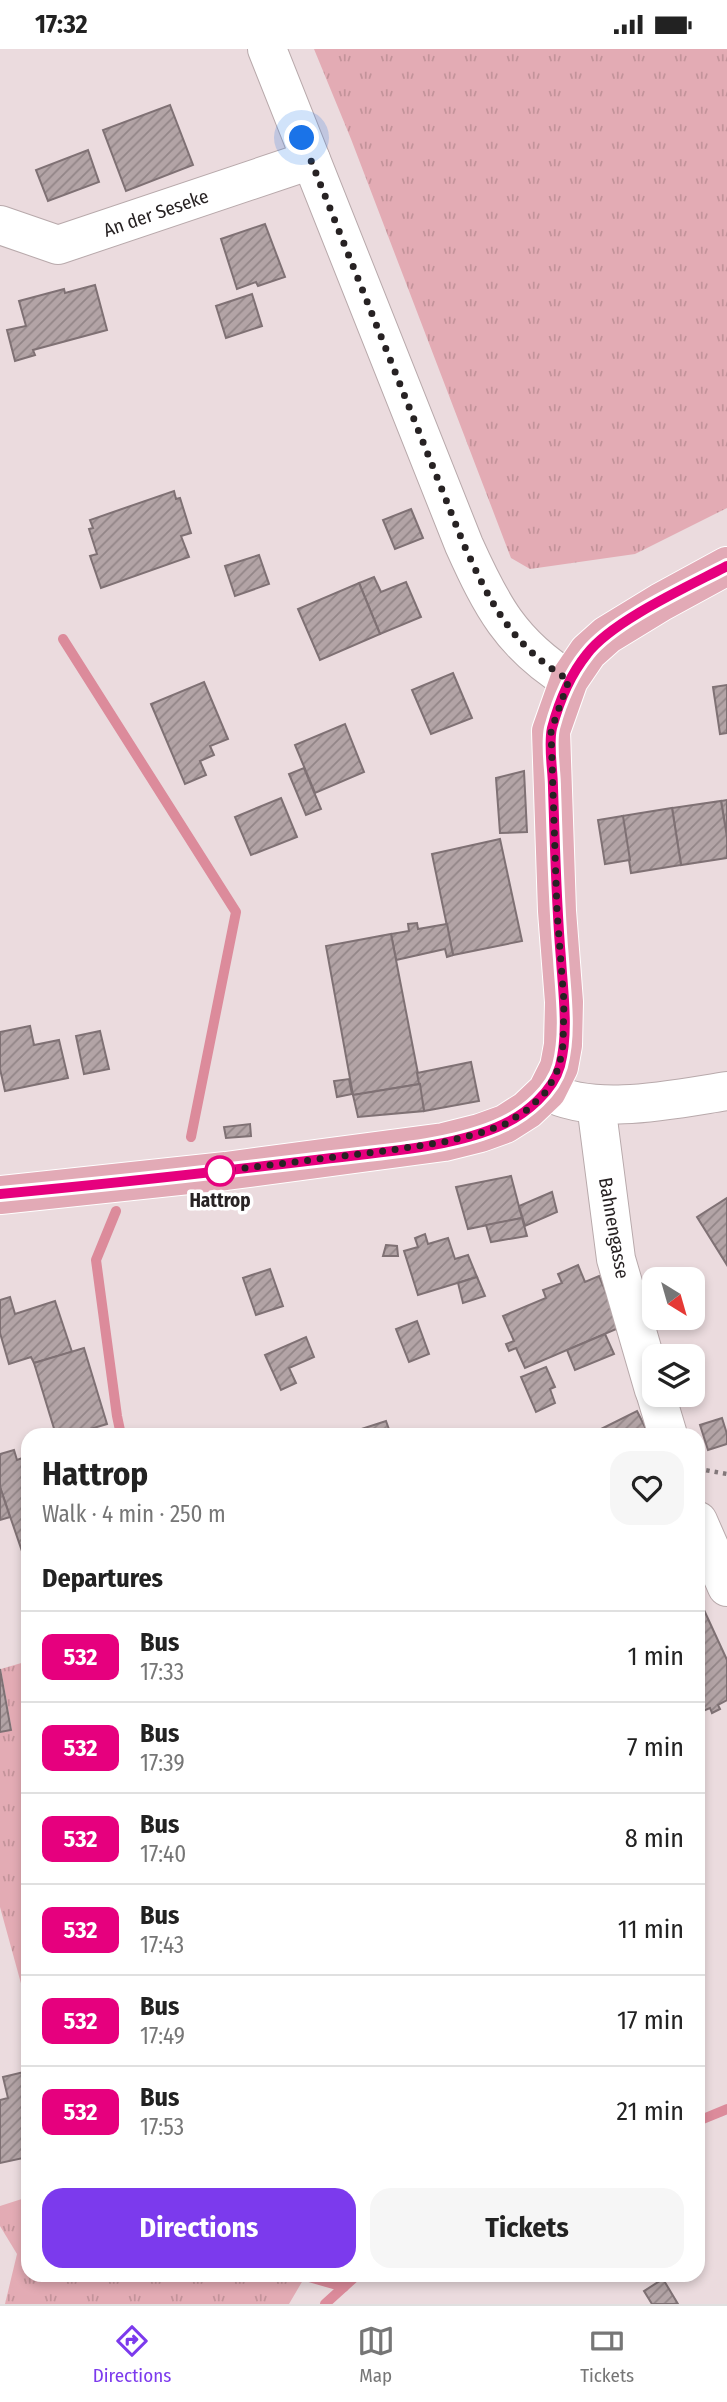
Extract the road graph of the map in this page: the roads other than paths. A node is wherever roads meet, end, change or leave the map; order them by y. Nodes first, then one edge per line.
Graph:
1 (267, 49) edge
2 (311, 160) junction
3 (0, 225) edge
4 (727, 566) edge
5 (569, 680) junction
6 (547, 1091) junction
7 (727, 1091) edge
8 (596, 1104) junction
9 (0, 1195) edge
10 (642, 1348) edge
11 (660, 1407) edge
12 (666, 1428) edge
13 (705, 1537) edge
14 (727, 1587) edge

1 - 2 street
2 - 3 street, An der Seseke
2 - 5 street
4 - 5 main road
5 - 6 main road
6 - 8 street
6 - 9 main road
7 - 8 street
8 - 10 street, Bahnengasse
11 - 12 street, Bahnengasse
13 - 14 street

